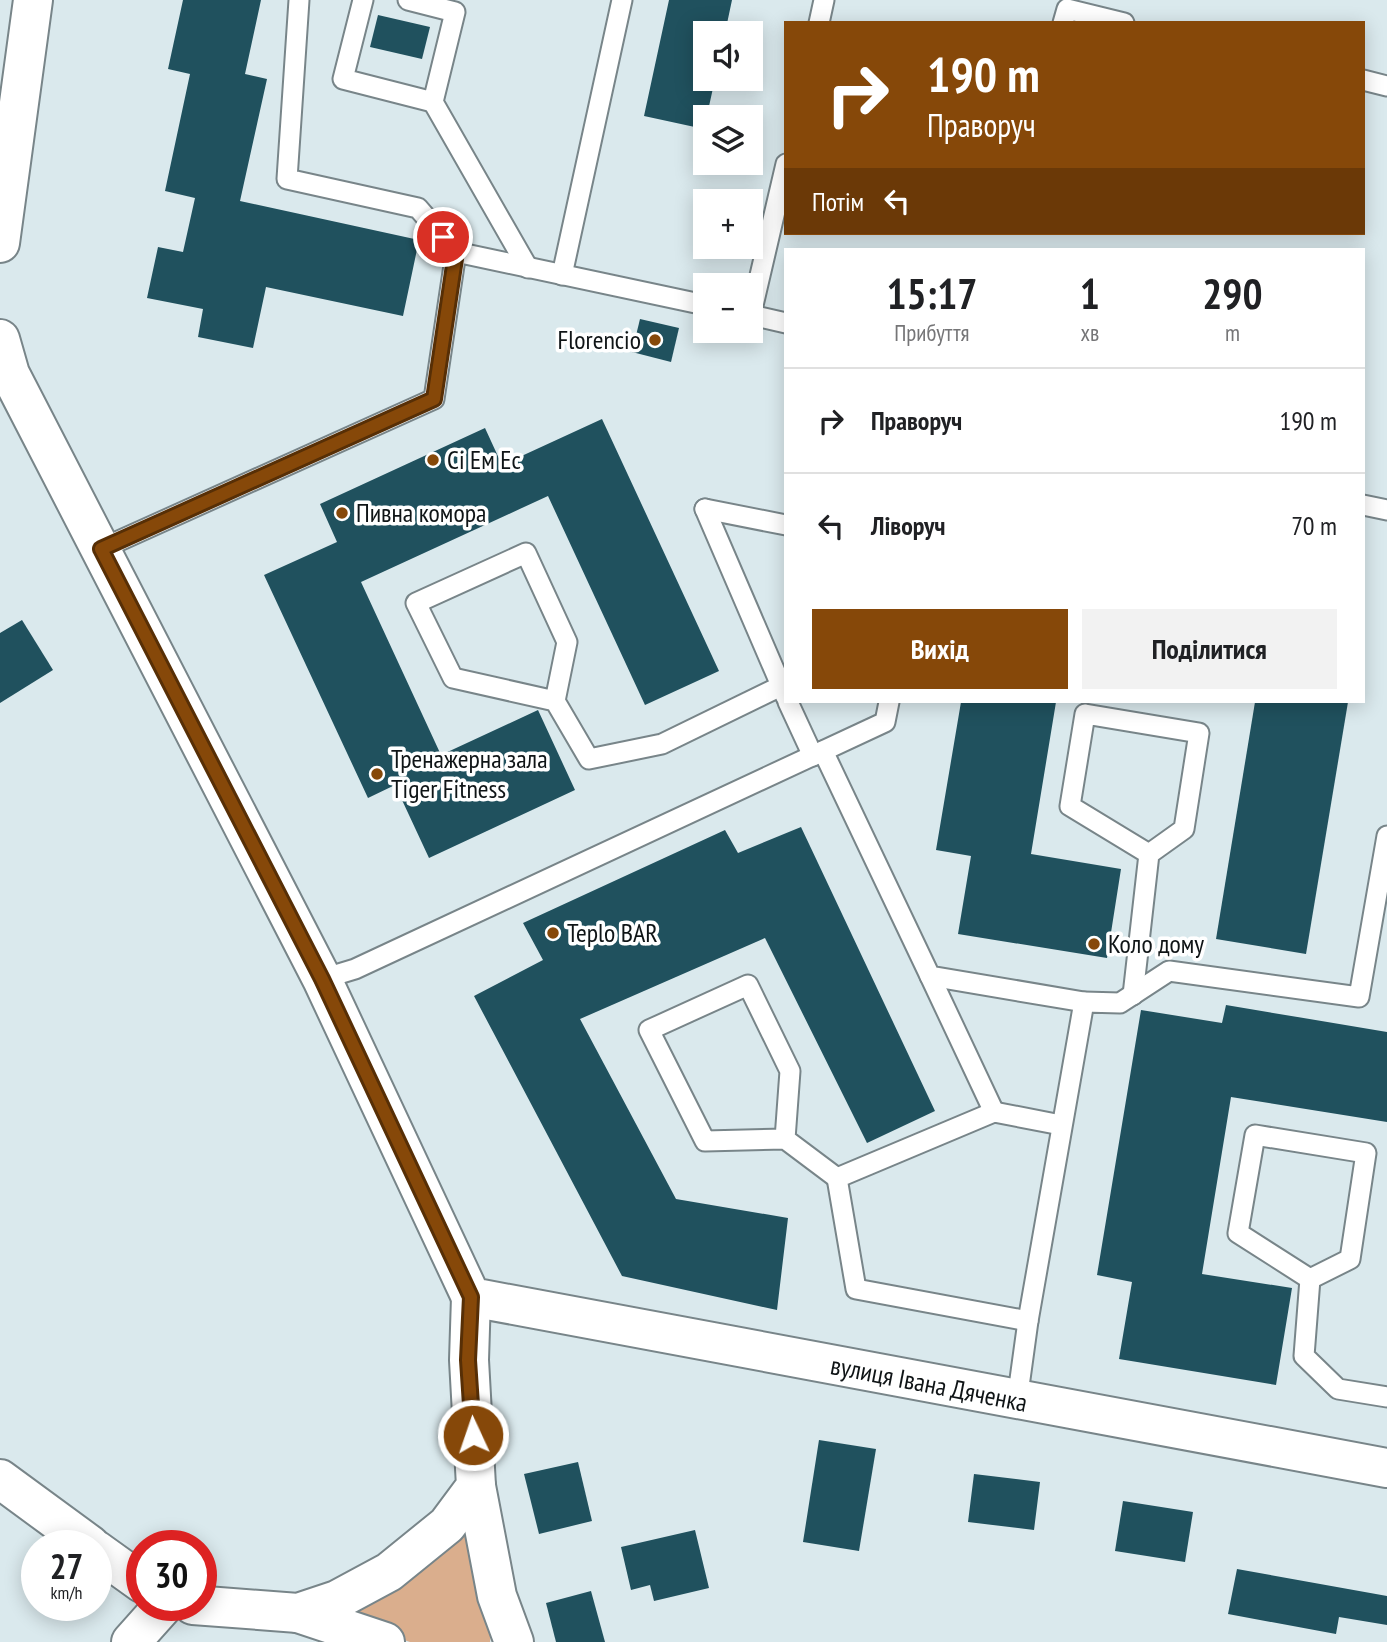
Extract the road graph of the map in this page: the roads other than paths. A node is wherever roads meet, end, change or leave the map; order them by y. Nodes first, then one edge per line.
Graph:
1 (33, 0) edge
2 (299, 0) edge
3 (363, 0) edge
4 (408, 0) edge
5 (622, 0) edge
6 (824, 0) edge
7 (819, 21) edge
8 (1064, 21) edge
9 (1116, 21) edge
10 (1365, 80) edge
11 (1387, 86) edge
12 (433, 102) junction
13 (784, 173) edge
14 (1, 225) edge
15 (456, 252) junction
16 (528, 268) junction
17 (761, 273) edge
18 (562, 275) junction
19 (693, 302) edge
20 (763, 318) edge
21 (784, 323) edge
22 (0, 339) edge
23 (1365, 505) edge
24 (1387, 510) edge
25 (784, 525) edge
26 (101, 549) junction
27 (784, 693) edge
28 (784, 695) edge
29 (555, 701) junction
30 (789, 703) edge
31 (889, 703) edge
32 (818, 754) junction
33 (1387, 836) edge
34 (1149, 854) junction
35 (930, 976) junction
36 (322, 979) junction
37 (1133, 995) junction
38 (1084, 1002) junction
39 (994, 1112) junction
40 (1061, 1125) junction
41 (785, 1139) junction
42 (837, 1178) junction
43 (1310, 1279) junction
44 (471, 1297) junction
45 (1028, 1321) junction
46 (1387, 1397) edge
47 (1017, 1401) junction
48 (1387, 1468) edge
49 (0, 1479) edge
50 (476, 1486) junction
51 (70, 1530) edge
52 (217, 1607) edge
53 (298, 1613) junction
54 (150, 1621) edge
55 (131, 1642) edge
56 (385, 1642) edge
57 (514, 1642) edge

1 - 14 street
2 - 15 lane
3 - 12 lane
4 - 12 lane
5 - 18 lane
6 - 7 lane
8 - 9 lane
10 - 11 lane
12 - 16 lane
13 - 17 lane
15 - 16 lane
15 - 26 lane
16 - 18 lane
18 - 19 lane
20 - 21 lane
22 - 26 street
23 - 24 lane
25 - 27 lane
26 - 36 street
28 - 29 lane
29 - 29 lane
30 - 32 lane
31 - 32 lane
32 - 35 lane
32 - 36 lane
33 - 37 lane
34 - 34 lane
34 - 37 lane
35 - 38 lane
35 - 39 lane
36 - 44 street
37 - 38 lane
38 - 40 lane
39 - 40 lane
39 - 42 lane
40 - 45 lane
41 - 41 lane
41 - 42 lane
42 - 45 lane
43 - 43 lane
43 - 46 lane
44 - 47 street, вулиця Івана Дяченка
44 - 50 street
45 - 47 lane
47 - 48 street, вулиця Івана Дяченка
49 - 51 street
50 - 53 street
50 - 57 street
52 - 53 street
53 - 56 street
54 - 55 street

